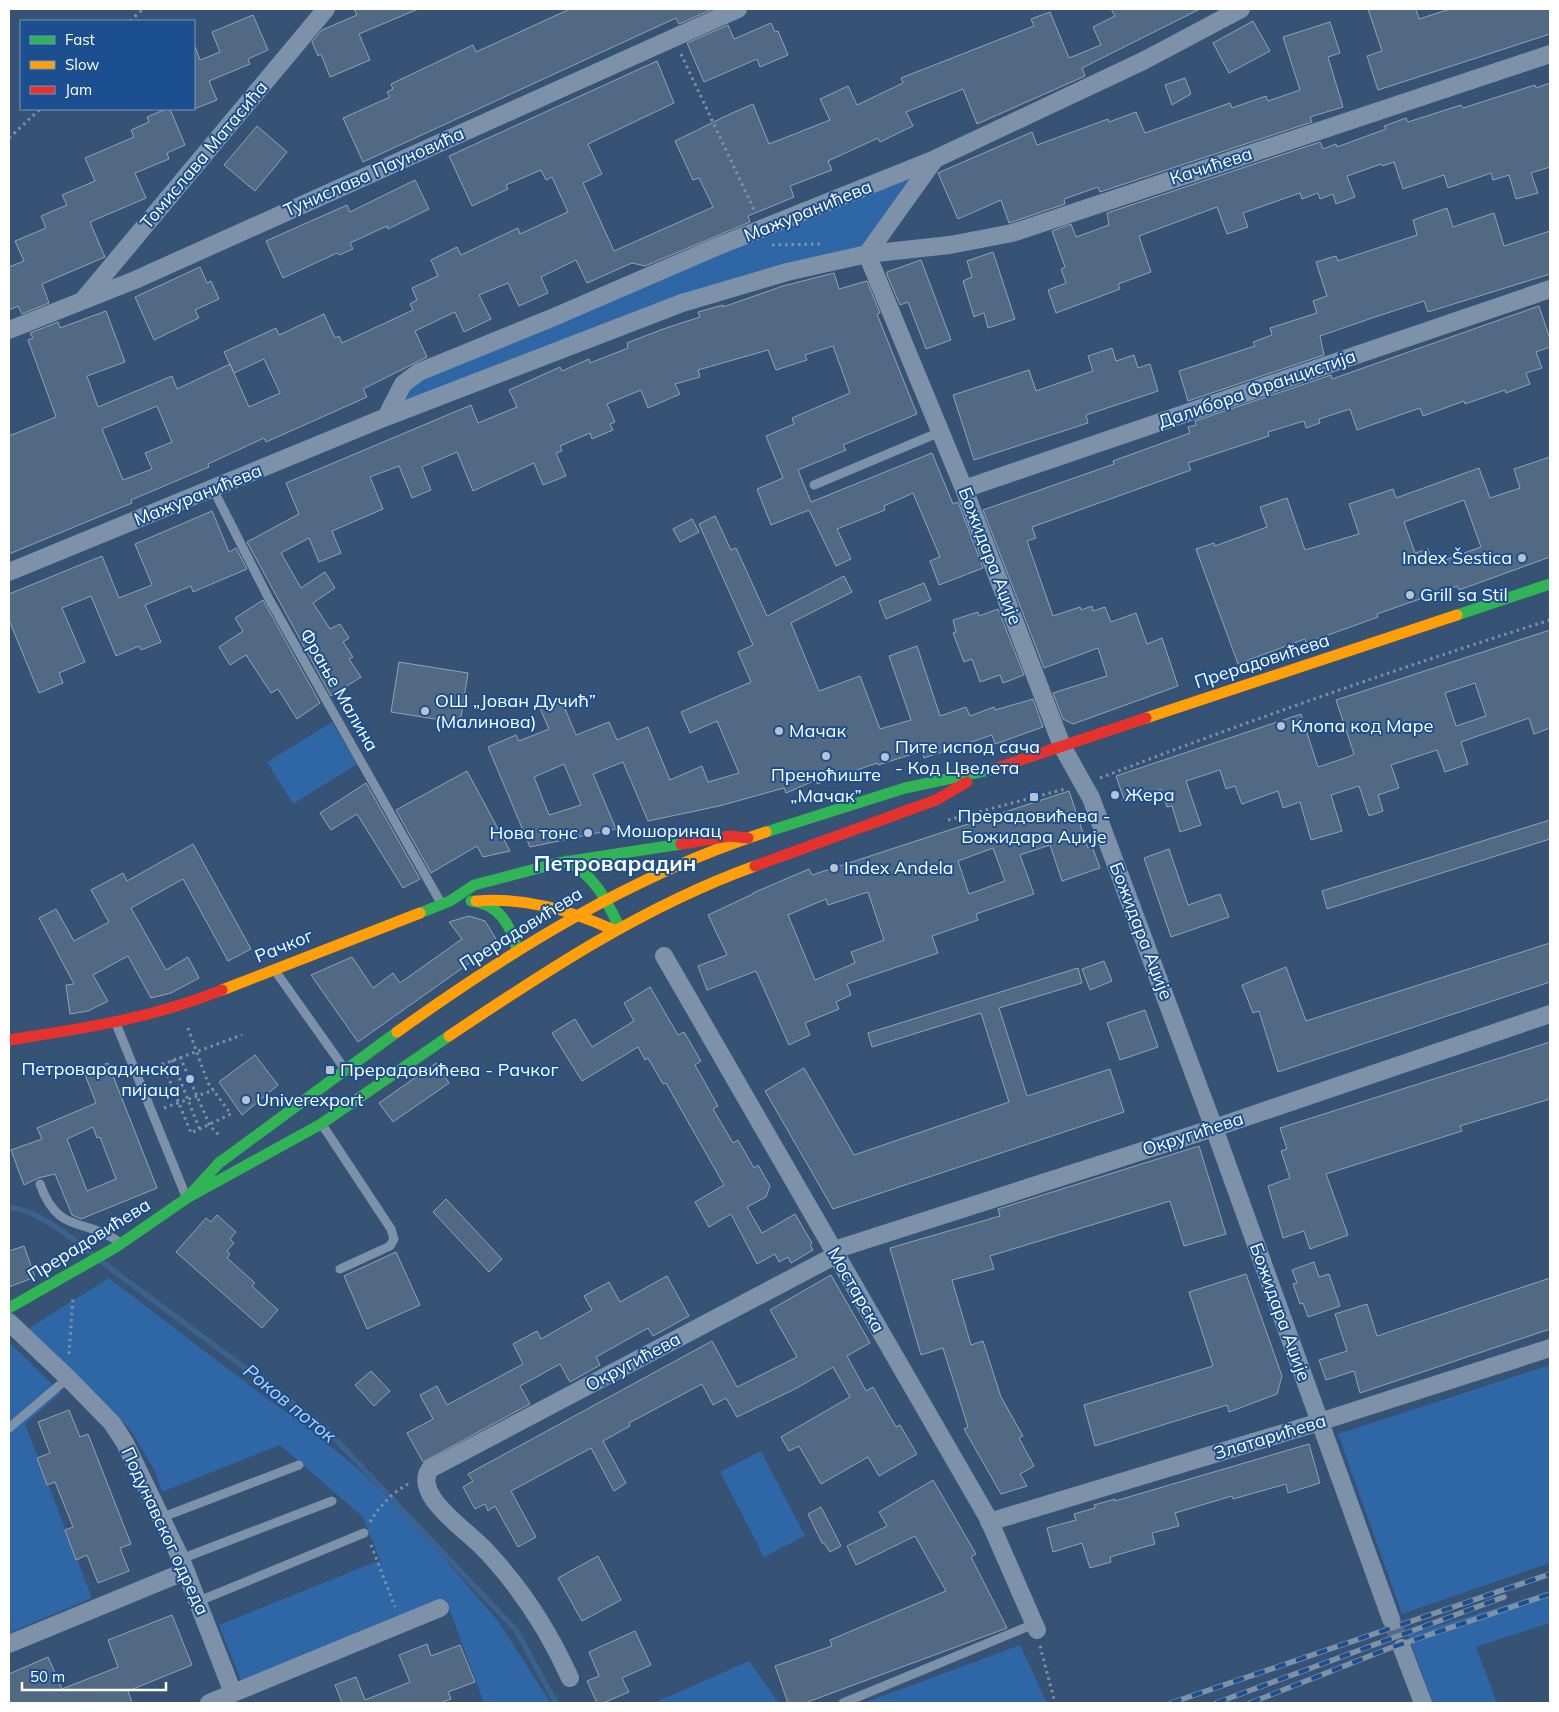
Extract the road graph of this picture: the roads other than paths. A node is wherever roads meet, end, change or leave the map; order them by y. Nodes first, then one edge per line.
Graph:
1 (326, 9) edge
2 (738, 9) edge
3 (1241, 9) edge
4 (1550, 54) edge
5 (935, 159) junction
6 (866, 254) junction
7 (1550, 289) edge
8 (81, 302) junction
9 (9, 330) edge
10 (386, 417) junction
11 (940, 432) junction
12 (814, 485) dead end
13 (213, 489) junction
14 (964, 489) junction
15 (9, 572) edge
16 (1550, 584) edge
17 (1062, 746) junction
18 (984, 772) junction
19 (748, 838) junction
20 (566, 861) junction
21 (604, 899) junction
22 (476, 901) junction
23 (446, 902) junction
24 (578, 914) junction
25 (617, 929) junction
26 (517, 949) junction
27 (664, 956) dead end
28 (275, 970) junction
29 (1550, 1014) edge
30 (116, 1023) junction
31 (9, 1040) edge
32 (345, 1070) junction
33 (321, 1124) junction
34 (1214, 1128) junction
35 (40, 1184) dead end
36 (186, 1198) junction
37 (119, 1245) junction
38 (835, 1252) junction
39 (340, 1268) dead end
40 (9, 1308) edge
41 (9, 1322) edge
42 (1550, 1348) edge
43 (68, 1378) junction
44 (1320, 1422) junction
45 (9, 1428) edge
46 (298, 1465) dead end
47 (332, 1501) dead end
48 (163, 1517) junction
49 (989, 1522) junction
50 (366, 1536) road end
51 (184, 1565) junction
52 (199, 1601) junction
53 (440, 1608) dead end
54 (1391, 1619) tunnel mouth
55 (1035, 1627) joint
56 (9, 1644) edge
57 (1402, 1648) tunnel mouth
58 (570, 1678) dead end
59 (233, 1692) junction
60 (209, 1703) edge
61 (844, 1703) edge
62 (1423, 1703) edge

1 - 8 street, Томислава Матасића
2 - 8 street, Тунислава Пауновића
3 - 5 street, Мажуранићева
4 - 6 street, Качићева
5 - 6 street
5 - 10 street, Мажуранићева
6 - 10 street, Мажуранићева
6 - 11 street, Божидара Аџије
7 - 14 street, Далибора Францистија
8 - 9 street, Тунислава Пауновића
10 - 13 street, Мажуранићева
11 - 12 lane
11 - 14 street, Божидара Аџије
13 - 15 street, Мажуранићева
13 - 23 lane, Фрање Малина
14 - 17 street, Божидара Аџије
16 - 17 main road, Прерадовићева
17 - 18 main road, Прерадовићева
17 - 34 street, Божидара Аџије
18 - 19 main road, Прерадовићева
18 - 25 main road, Прерадовићева
19 - 20 main road, Рачког
19 - 21 main road, Прерадовићева
20 - 21 main road
20 - 23 main road, Рачког
21 - 24 main road, Прерадовићева
21 - 25 main road
22 - 23 main road
22 - 24 main road
22 - 26 main road
23 - 28 main road, Рачког
24 - 25 main road
24 - 26 main road, Прерадовићева
25 - 33 main road, Прерадовићева
26 - 32 main road, Прерадовићева
27 - 38 street, Мостарска
28 - 30 main road, Рачког
28 - 32 lane
29 - 34 street, Округићева
30 - 31 main road, Рачког
30 - 36 lane
32 - 36 main road, Прерадовићева
33 - 36 main road, Прерадовићева
33 - 39 lane
34 - 38 street, Округићева
34 - 44 street, Божидара Аџије
35 - 37 lane
36 - 37 main road, Прерадовићева
37 - 40 main road, Прерадовићева
38 - 49 street, Мостарска
38 - 58 street, Округићева
41 - 43 street, Подунавског одреда
42 - 44 street, Златарићева
43 - 45 lane
43 - 48 street, Подунавског одреда
44 - 49 street, Златарићева
44 - 54 street, Божидара Аџије
46 - 48 lane
47 - 51 lane
48 - 51 street, Подунавског одреда
49 - 55 street, Мостарска
50 - 52 lane
51 - 52 street, Подунавског одреда
51 - 56 street
52 - 59 street, Подунавског одреда
53 - 59 street
55 - 61 lane
57 - 62 street
59 - 60 street

